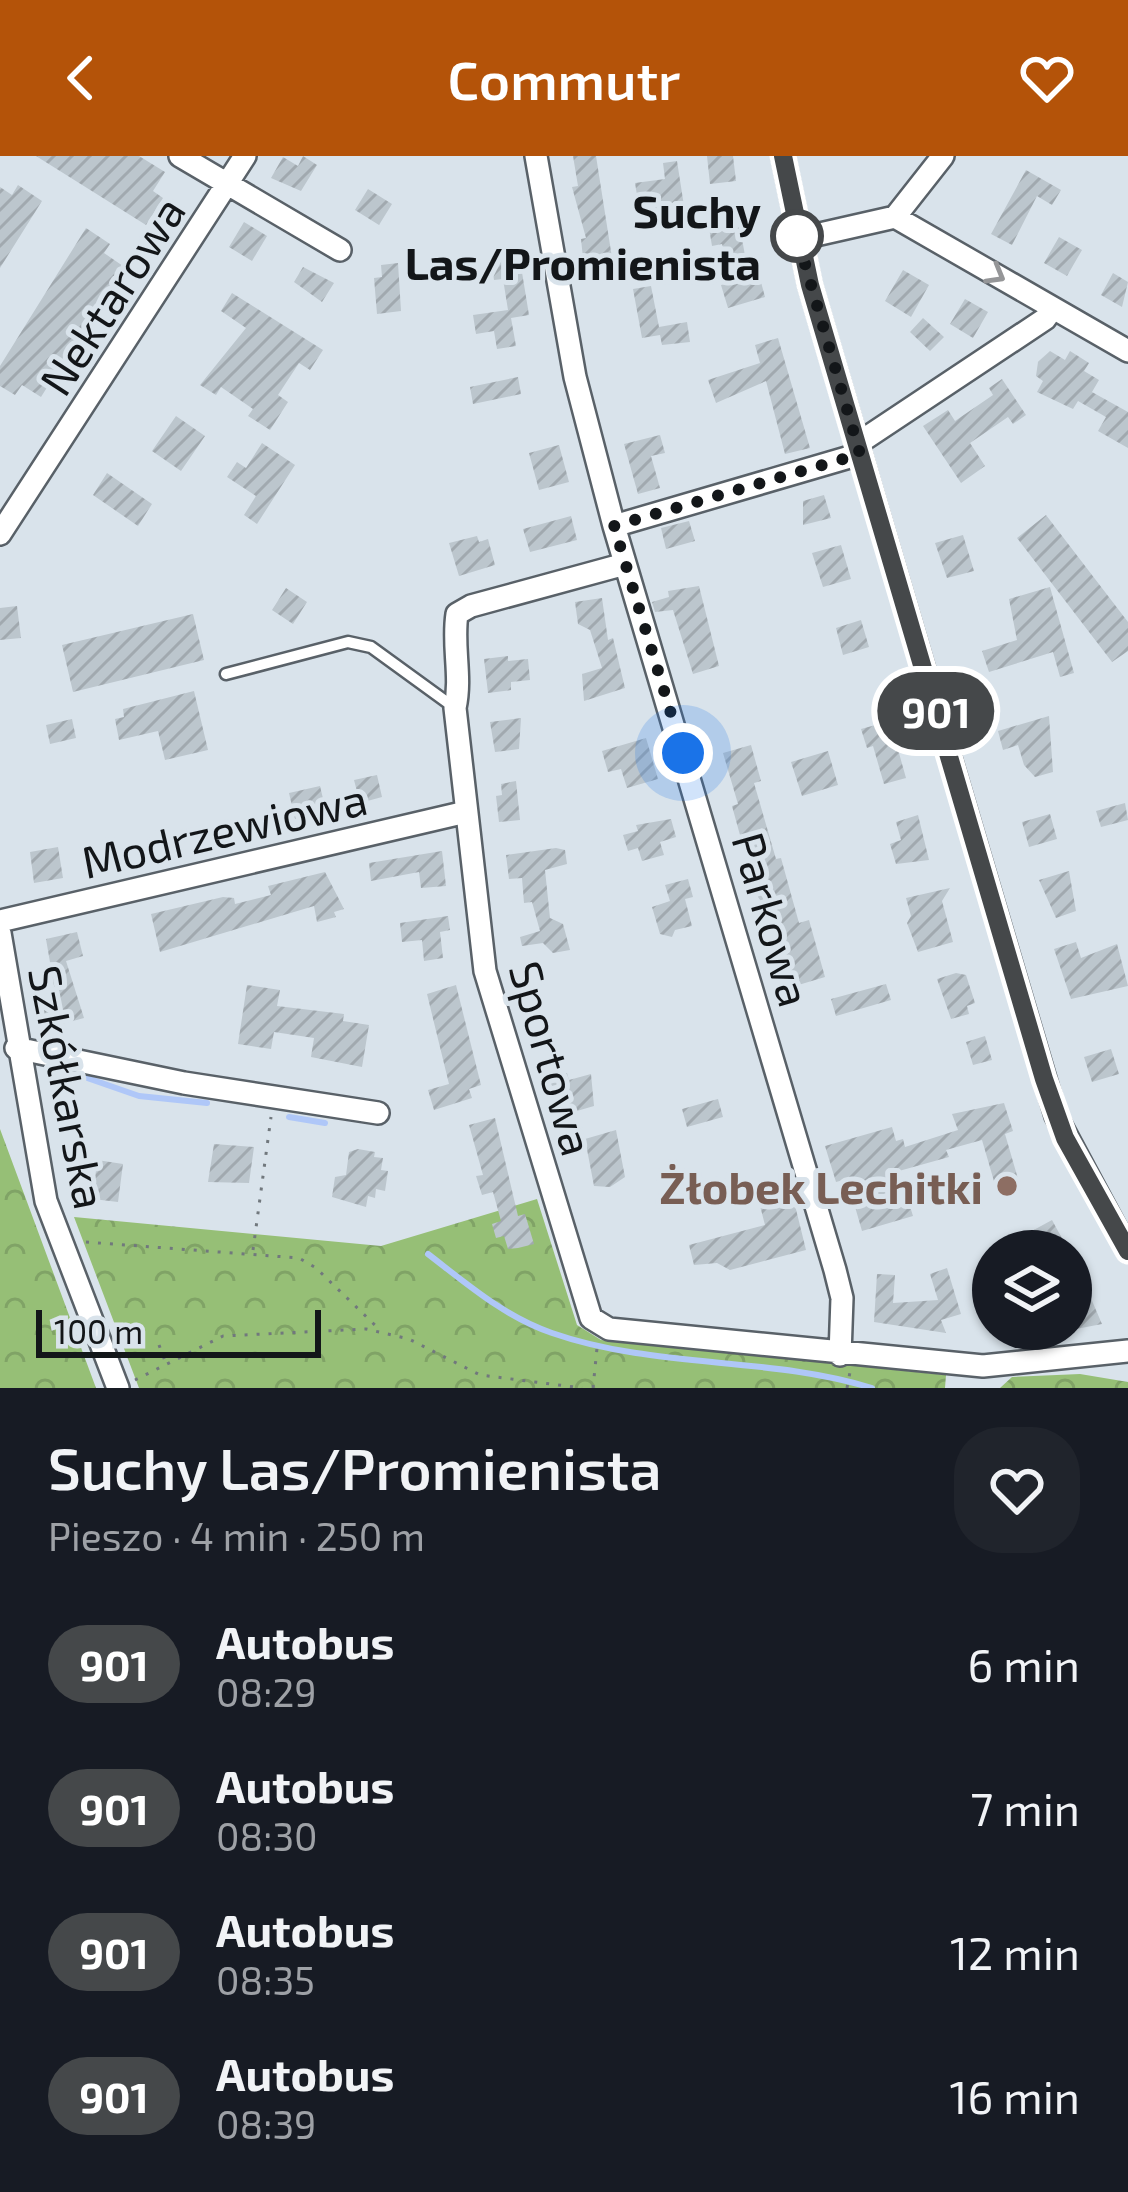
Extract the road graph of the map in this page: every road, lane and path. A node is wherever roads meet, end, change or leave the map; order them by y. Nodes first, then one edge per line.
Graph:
1 (180, 156) edge
2 (245, 156) edge
3 (536, 156) edge
4 (783, 156) edge
5 (943, 156) edge
6 (227, 185) junction
7 (895, 217) junction
8 (798, 239) junction
9 (340, 250) dead end
10 (1053, 308) junction
11 (1128, 351) edge
12 (859, 449) junction
13 (614, 526) junction
14 (0, 534) edge
15 (625, 564) junction
16 (226, 674) dead end
17 (455, 708) junction
18 (466, 812) junction
19 (0, 921) edge
20 (0, 933) edge
21 (16, 1048) junction
22 (274, 1097) junction
23 (378, 1113) dead end
24 (79, 1242) dead end
25 (1128, 1251) edge
26 (253, 1254) junction
27 (380, 1329) junction
28 (598, 1337) dead end
29 (159, 1345) dead end
30 (1128, 1351) edge
31 (845, 1362) junction
32 (166, 1364) junction
33 (961, 1377) edge
34 (126, 1385) edge
35 (583, 1388) edge
36 (593, 1388) edge
37 (847, 1388) edge

1 - 6 street
2 - 6 street, Nektarowa
3 - 13 street, Parkowa
4 - 8 street
5 - 7 street
6 - 9 street
6 - 14 street, Nektarowa
7 - 8 street
7 -> 10 street
8 - 12 street
10 - 11 street
10 - 12 street
12 - 13 street
12 - 25 street
13 - 15 street, Parkowa
15 - 17 street, Sportowa
15 - 31 street, Parkowa
16 - 17 lane
17 - 18 street, Sportowa
18 - 19 street, Modrzewiowa
18 - 31 street, Sportowa
20 - 21 street, Szkółkarska
21 - 22 street
21 - 34 street, Szkółkarska
22 - 23 street
22 - 26 path
24 - 26 path
26 - 27 path
27 - 32 path
27 - 35 path
28 - 36 path
29 - 32 path
30 - 33 street, Sportowa
31 - 33 street, Sportowa
31 - 37 path
32 - 34 path

